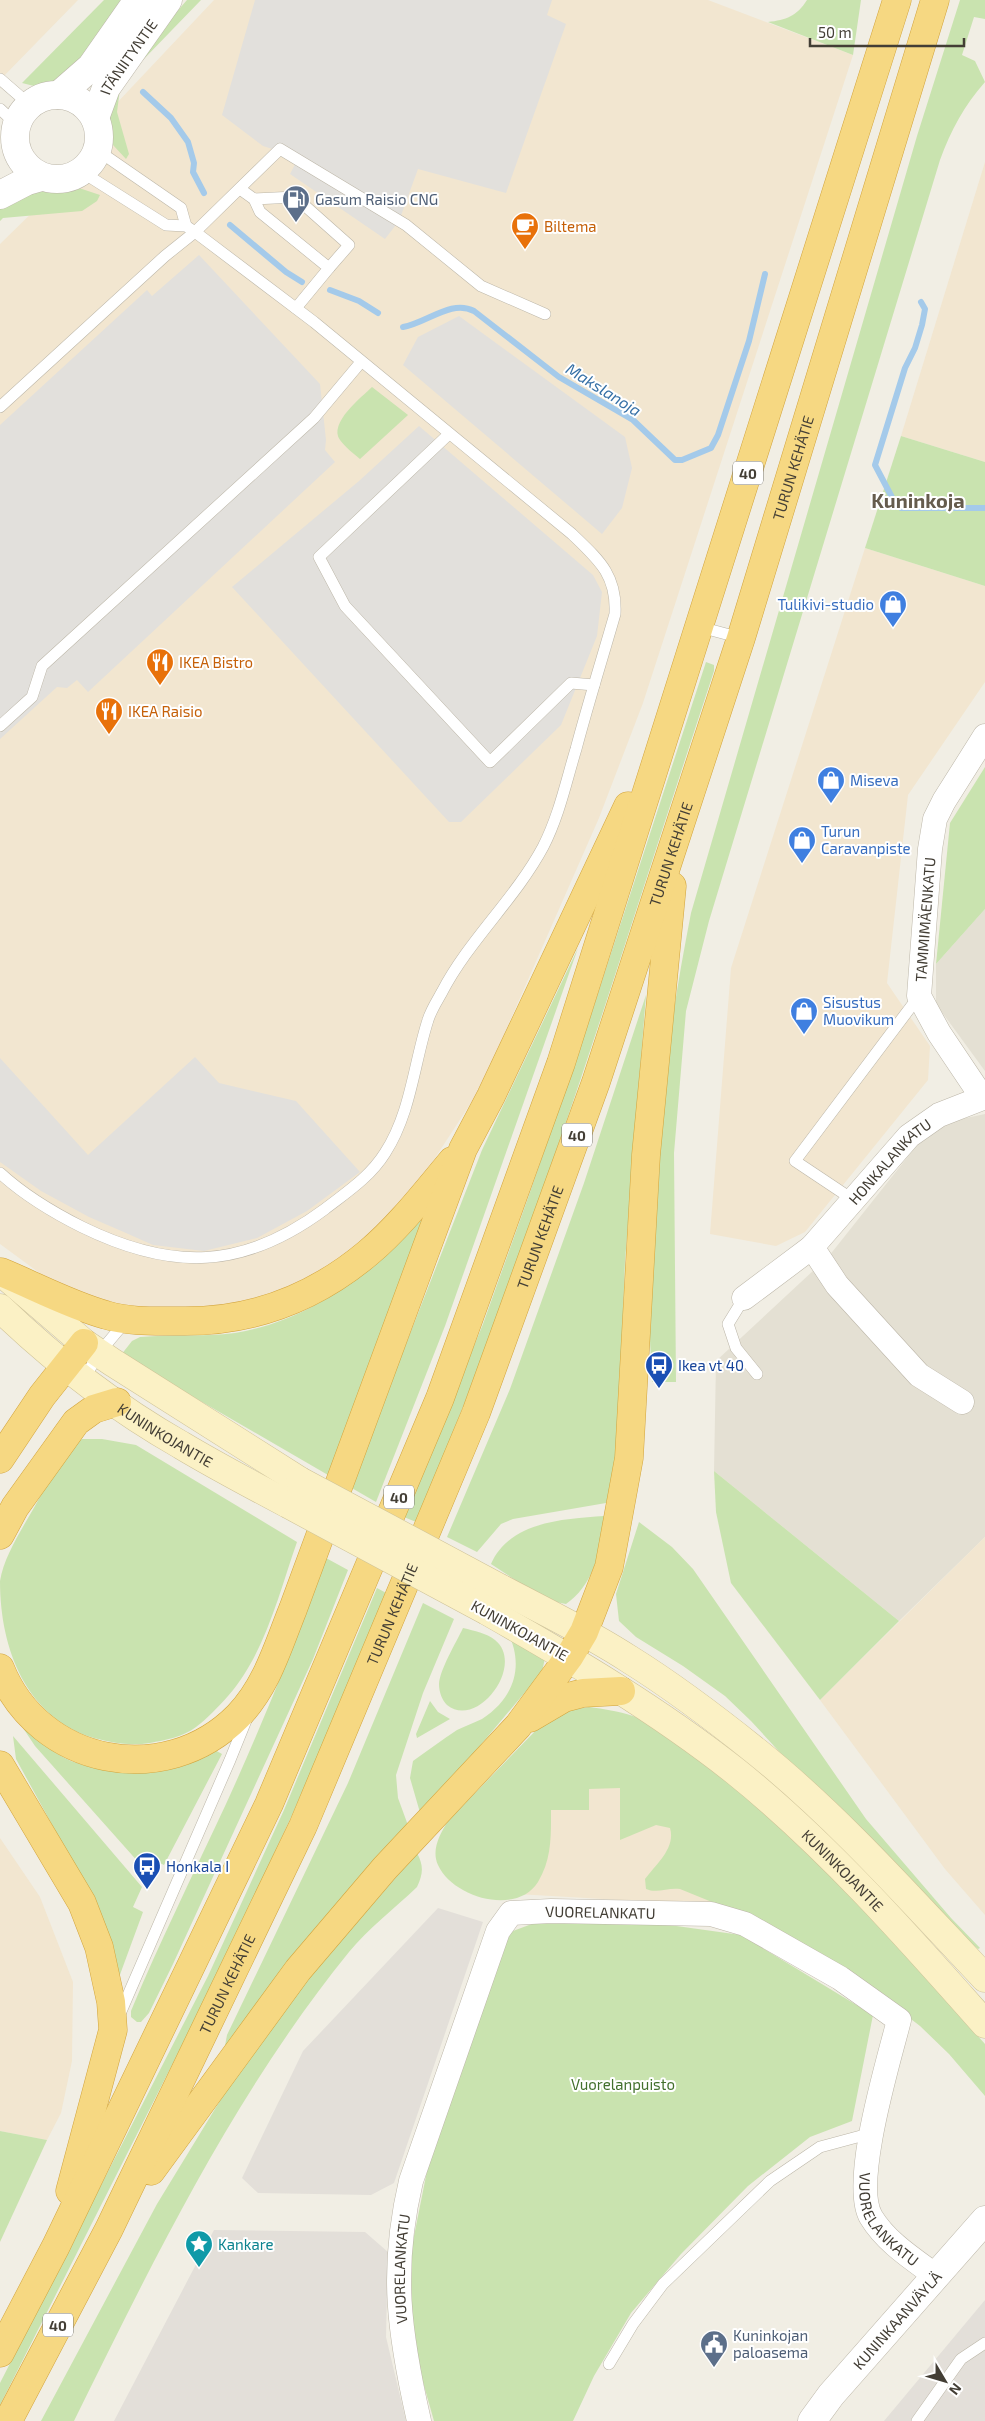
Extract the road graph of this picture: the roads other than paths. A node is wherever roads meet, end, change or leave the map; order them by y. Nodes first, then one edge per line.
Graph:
1 (138, 0) edge
2 (168, 0) edge
3 (897, 0) edge
4 (935, 0) edge
5 (0, 78) edge
6 (59, 95) junction
7 (95, 118) junction
8 (12, 128) edge
9 (89, 161) junction
10 (41, 177) junction
11 (240, 189) junction
12 (0, 195) edge
13 (254, 199) junction
14 (190, 229) junction
15 (329, 268) junction
16 (296, 308) junction
17 (545, 314) dead end
18 (360, 362) junction
19 (0, 407) edge
20 (449, 434) junction
21 (700, 627) junction
22 (741, 638) junction
23 (594, 685) junction
24 (670, 720) junction
25 (0, 726) edge
26 (985, 736) edge
27 (677, 834) junction
28 (919, 996) junction
29 (984, 1097) edge
30 (463, 1149) junction
31 (0, 1173) edge
32 (852, 1199) junction
33 (812, 1247) junction
34 (0, 1271) edge
35 (744, 1298) joint
36 (0, 1308) edge
37 (127, 1320) junction
38 (92, 1348) junction
39 (74, 1372) junction
40 (757, 1374) dead end
41 (117, 1402) junction
42 (962, 1402) dead end
43 (0, 1459) edge
44 (294, 1493) junction
45 (0, 1536) edge
46 (584, 1632) junction
47 (569, 1657) junction
48 (0, 1668) edge
49 (621, 1691) junction
50 (254, 1698) junction
51 (518, 1726) junction
52 (0, 1765) edge
53 (985, 1978) edge
54 (985, 2024) edge
55 (113, 2030) junction
56 (872, 2133) junction
57 (985, 2220) edge
58 (109, 2229) junction
59 (56, 2246) junction
60 (936, 2276) junction
61 (985, 2343) edge
62 (0, 2353) edge
63 (609, 2364) dead end
64 (8, 2421) edge
65 (419, 2421) edge
66 (812, 2421) edge
67 (917, 2421) edge

1 - 6 street, ITÄNIITYNTIE
2 - 7 street, ITÄNIITYNTIE
3 - 21 highway, 40
4 - 22 highway, TURUN KEHÄTIE / 40
5 - 8 lane
6 - 7 street
6 - 8 street
7 - 9 street
8 - 10 street
9 - 10 street
9 - 14 lane
9 - 14 lane
10 - 12 street
11 - 13 lane
11 - 14 lane
11 - 17 lane
13 - 15 lane
13 - 15 lane
14 - 16 lane
14 - 19 lane
15 - 16 lane
16 - 18 lane
18 - 20 lane
18 - 25 lane
20 - 23 lane
20 - 23 lane
21 - 22 lane
21 - 24 highway, 40
22 - 27 highway, TURUN KEHÄTIE / 40
23 - 31 lane
24 - 30 highway
24 - 59 highway, 40
26 - 28 street, TAMMIMÄENKATU
27 - 46 highway
27 - 58 highway, TURUN KEHÄTIE / 40
28 - 29 street, TAMMIMÄENKATU
28 - 32 lane
29 - 32 street, HONKALANKATU
30 - 37 highway
30 - 50 highway
32 - 33 street, HONKALANKATU
33 - 35 street, HONKALANKATU
33 - 42 street
34 - 37 highway
34 - 38 main road, KUNINKOJANTIE
35 - 40 lane
36 - 39 main road, KUNINKOJANTIE
37 - 38 lane
38 - 39 highway
38 - 44 main road, KUNINKOJANTIE
39 - 41 main road, KUNINKOJANTIE
39 - 43 highway
41 - 44 main road, KUNINKOJANTIE
41 - 45 highway
44 - 46 main road, KUNINKOJANTIE, bridge
44 - 47 main road, KUNINKOJANTIE, bridge
46 - 47 highway
46 - 53 main road, KUNINKOJANTIE
47 - 49 main road, KUNINKOJANTIE
47 - 51 highway
48 - 50 highway
49 - 51 highway
49 - 54 main road, KUNINKOJANTIE
50 - 55 lane
51 - 58 highway
52 - 55 highway
55 - 59 highway
56 - 60 street, VUORELANKATU
56 - 63 lane
56 - 65 street, VUORELANKATU
57 - 60 street, KUNINKAANVÄYLÄ
58 - 64 highway, TURUN KEHÄTIE / 40
59 - 62 highway, 40
60 - 66 street, KUNINKAANVÄYLÄ
61 - 67 lane

